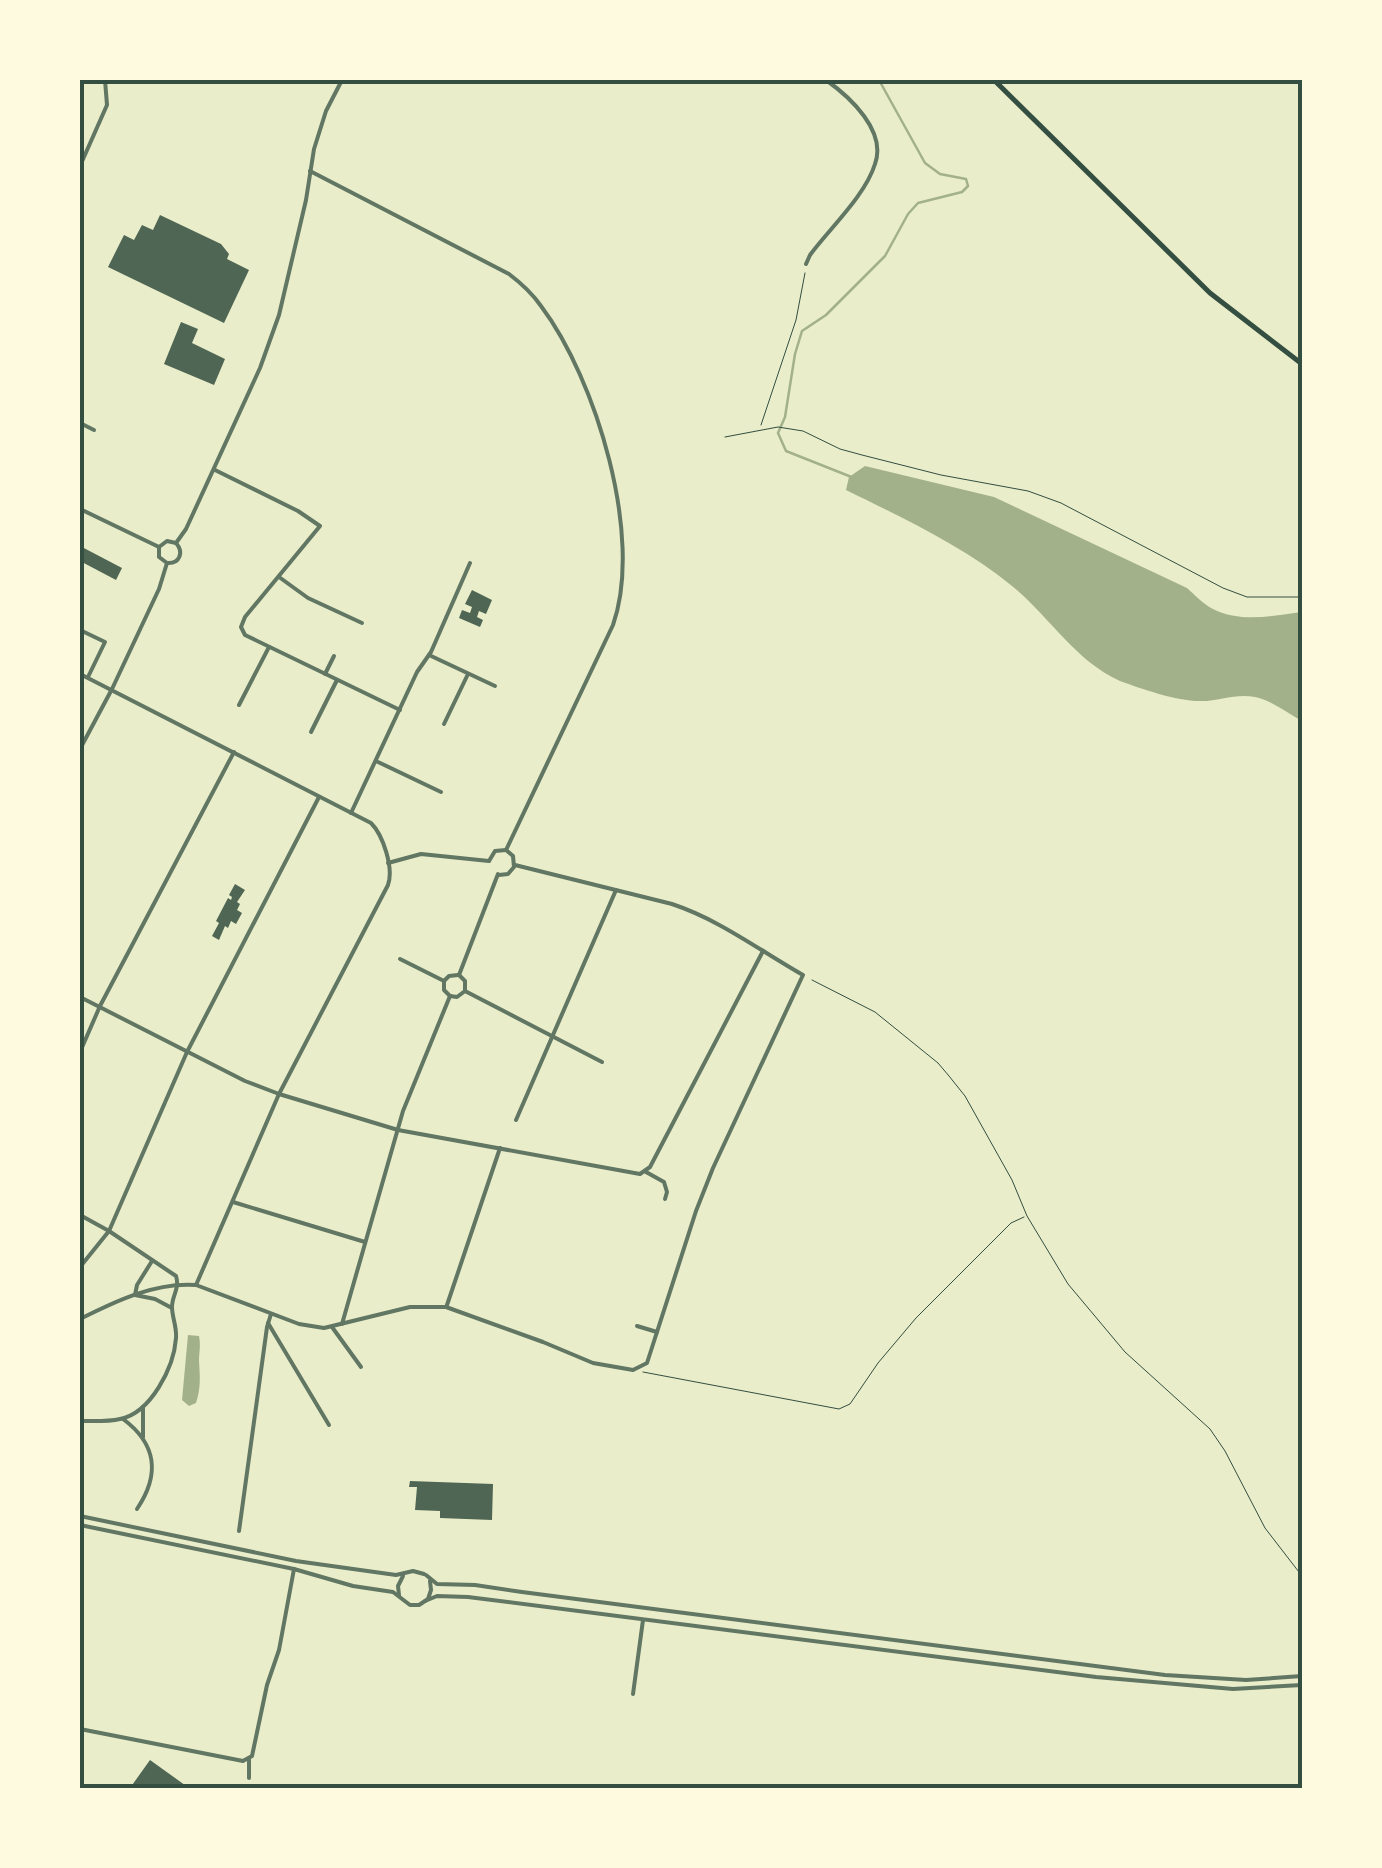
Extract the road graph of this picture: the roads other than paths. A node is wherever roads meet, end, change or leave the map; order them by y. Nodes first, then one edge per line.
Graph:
1 (105, 80) edge
2 (342, 80) edge
3 (826, 80) edge
4 (994, 80) edge
5 (80, 166) edge
6 (310, 171) junction
7 (806, 264) road end
8 (1302, 364) edge
9 (80, 423) edge
10 (94, 430) dead end
11 (215, 470) junction
12 (80, 509) edge
13 (176, 543) junction
14 (159, 547) junction
15 (167, 563) junction
16 (470, 563) dead end
17 (278, 576) junction
18 (362, 623) dead end
19 (80, 630) edge
20 (269, 647) junction
21 (429, 655) junction
22 (334, 656) dead end
23 (80, 674) edge
24 (326, 674) junction
25 (468, 674) junction
26 (88, 677) junction
27 (337, 680) junction
28 (496, 686) dead end
29 (112, 689) junction
30 (239, 706) dead end
31 (400, 710) junction
32 (444, 724) dead end
33 (311, 732) dead end
34 (80, 749) edge
35 (234, 752) junction
36 (376, 761) junction
37 (441, 792) dead end
38 (319, 797) junction
39 (351, 814) junction
40 (506, 850) junction
41 (388, 863) junction
42 (515, 865) junction
43 (492, 868) junction
44 (616, 890) junction
45 (762, 952) junction
46 (400, 960) dead end
47 (459, 975) junction
48 (444, 981) junction
49 (464, 991) junction
50 (450, 996) junction
51 (80, 998) edge
52 (100, 1006) junction
53 (552, 1036) junction
54 (80, 1052) edge
55 (187, 1052) junction
56 (602, 1062) dead end
57 (279, 1094) junction
58 (516, 1120) dead end
59 (398, 1130) junction
60 (500, 1148) junction
61 (646, 1172) junction
62 (665, 1200) dead end
63 (233, 1202) junction
64 (80, 1216) edge
65 (108, 1232) junction
66 (365, 1242) junction
67 (152, 1261) junction
68 (80, 1266) edge
69 (179, 1284) junction
70 (196, 1285) junction
71 (136, 1295) junction
72 (446, 1307) junction
73 (172, 1308) junction
74 (271, 1313) junction
75 (80, 1319) edge
76 (268, 1323) junction
77 (342, 1324) junction
78 (637, 1326) dead end
79 (332, 1327) junction
80 (657, 1332) junction
81 (361, 1367) dead end
82 (142, 1406) junction
83 (123, 1419) junction
84 (80, 1421) edge
85 (330, 1425) dead end
86 (144, 1437) junction
87 (136, 1509) dead end
88 (80, 1516) edge
89 (80, 1526) edge
90 (240, 1532) dead end
91 (294, 1570) junction
92 (406, 1573) junction
93 (426, 1576) junction
94 (401, 1599) junction
95 (426, 1601) junction
96 (643, 1620) junction
97 (1302, 1676) edge
98 (1302, 1685) edge
99 (633, 1694) dead end
100 (80, 1729) edge
101 (249, 1759) junction
102 (249, 1778) dead end

1 - 5 street
2 - 6 street
3 - 7 street
4 - 8 main road
6 - 11 street
6 - 40 street
9 - 10 street
11 - 13 street
11 - 17 street
12 - 14 street
13 - 14 street
13 - 15 street
14 - 15 street
15 - 29 street
16 - 21 street
17 - 18 street
17 - 20 street
19 - 26 street
20 - 24 street
20 - 30 street
21 - 25 street
21 - 31 street
22 - 24 street
23 - 26 street
24 - 27 street
25 - 28 street
25 - 32 street
26 - 29 street
27 - 31 street
27 - 33 street
29 - 34 street
29 - 35 street
31 - 36 street
35 - 38 street
35 - 52 street
36 - 37 street
36 - 39 street
38 - 39 street
38 - 55 street
39 - 41 street
40 - 42 street
40 - 43 street
41 - 43 street
41 - 57 street
42 - 43 street
42 - 44 street
43 - 47 street
44 - 45 street
44 - 53 street
45 - 61 street
45 - 80 street
46 - 48 street
47 - 48 street
47 - 49 street
48 - 50 street
49 - 50 street
49 - 53 street
50 - 59 street
51 - 52 street
52 - 54 street
52 - 55 street
53 - 56 street
53 - 58 street
55 - 57 street
55 - 65 street
57 - 59 street
57 - 63 street
59 - 60 street
59 - 66 street
60 - 61 street
60 - 72 street
61 - 62 street
63 - 66 street
63 - 70 street
64 - 65 street
65 - 67 street
65 - 68 street
66 - 77 street
67 - 69 street
67 - 71 street
69 - 70 street
69 - 71 street
69 - 73 street
70 - 74 street
71 - 73 street
71 - 75 street
72 - 77 street
72 - 80 street
73 - 82 street
74 - 76 street
74 - 79 street
76 - 85 street
76 - 90 street
77 - 79 street
78 - 80 street
79 - 81 street
82 - 83 street
82 - 86 street
83 - 84 street
83 - 86 street
86 - 87 street
88 - 92 street
89 - 91 street
91 - 94 street
91 - 101 street
92 - 93 street
92 - 94 street
93 - 95 street
93 - 97 street
94 - 95 street
95 - 96 street
96 - 98 street
96 - 99 street
100 - 101 street
101 - 102 street

